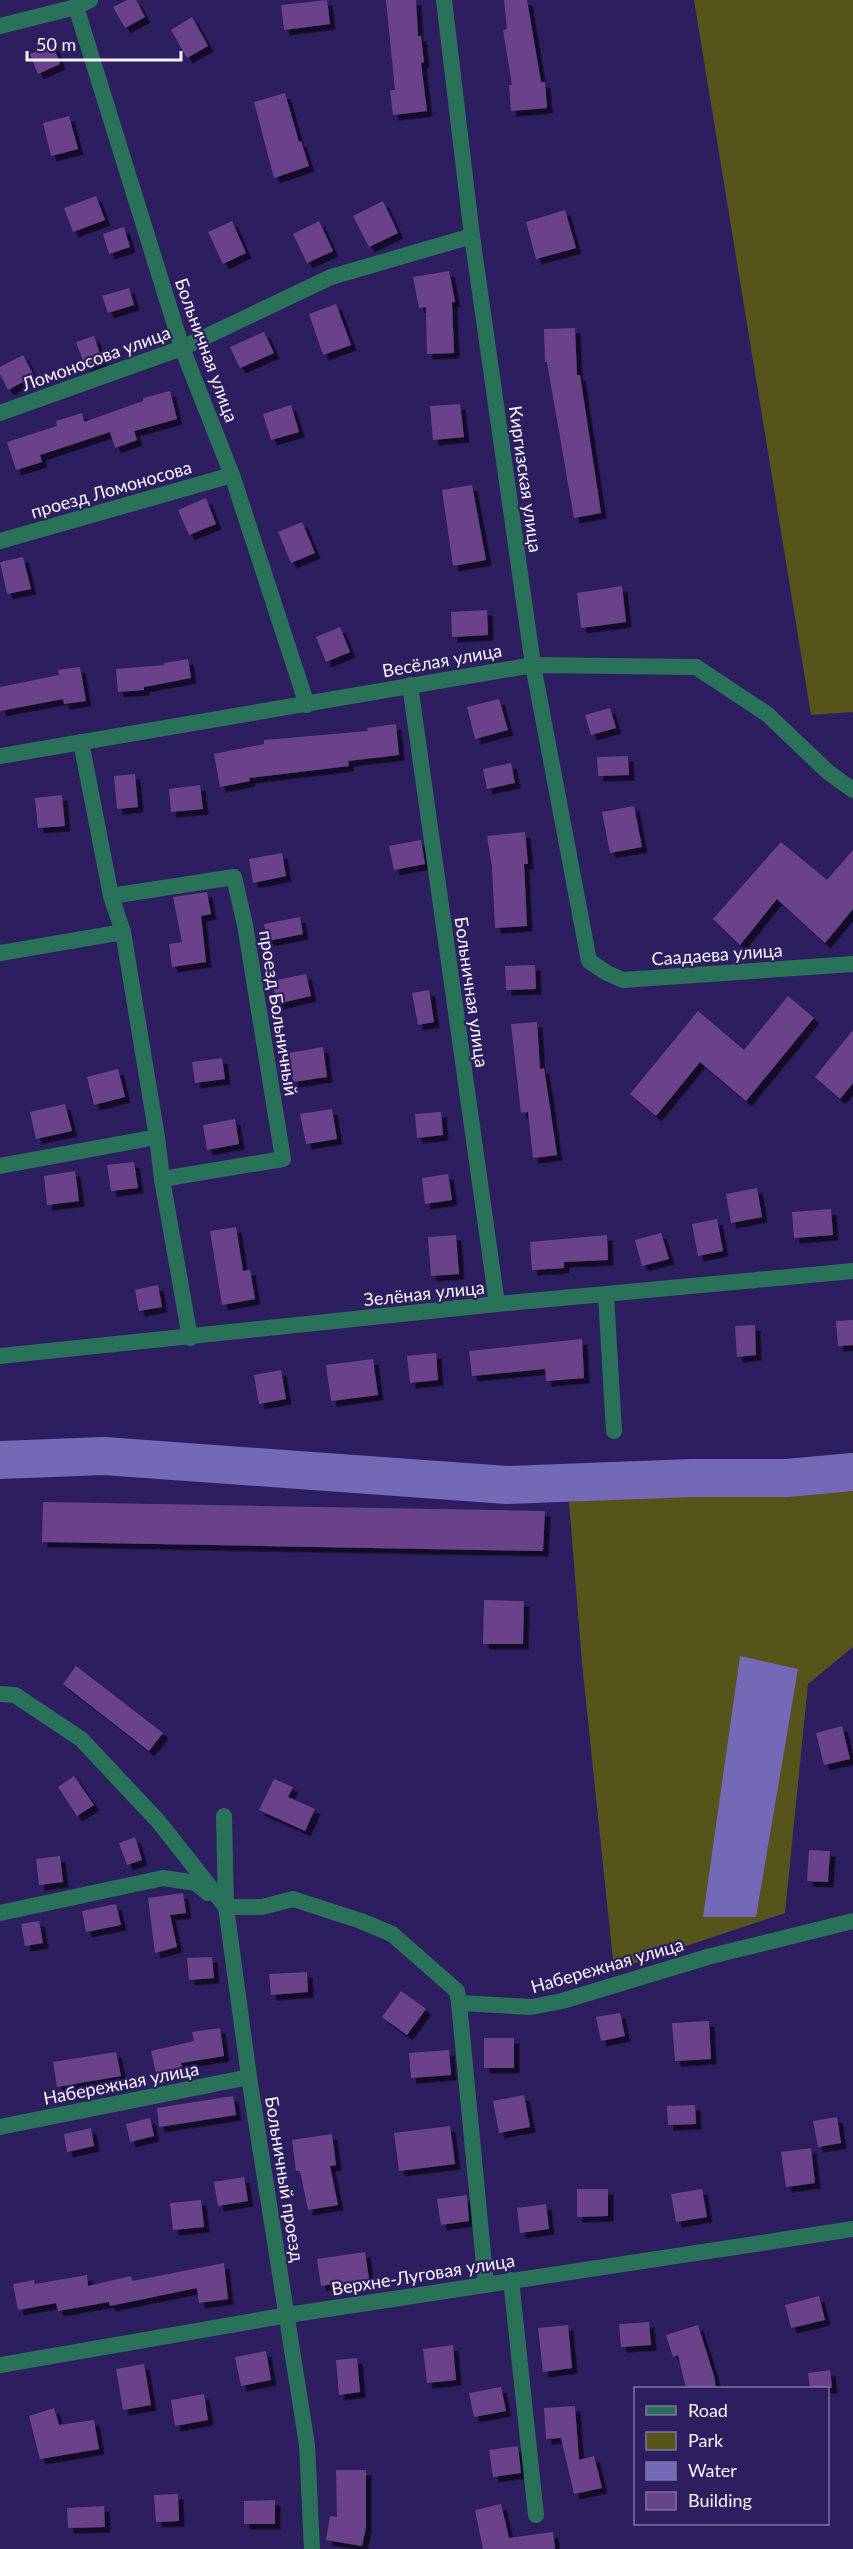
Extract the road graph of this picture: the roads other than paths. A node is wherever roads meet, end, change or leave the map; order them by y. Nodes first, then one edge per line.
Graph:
1 (444, 0) edge
2 (83, 3) edge
3 (0, 26) edge
4 (472, 236) junction
5 (182, 348) junction
6 (0, 413) edge
7 (232, 475) junction
8 (0, 541) edge
9 (533, 664) junction
10 (410, 685) junction
11 (307, 705) junction
12 (81, 742) junction
13 (0, 756) edge
14 (853, 790) edge
15 (111, 896) junction
16 (123, 932) junction
17 (0, 953) edge
18 (589, 961) joint
19 (853, 964) edge
20 (157, 1137) junction
21 (0, 1166) edge
22 (162, 1179) junction
23 (853, 1271) edge
24 (606, 1295) junction
25 (497, 1304) junction
26 (190, 1338) junction
27 (0, 1356) edge
28 (614, 1431) dead end
29 (0, 1694) edge
30 (225, 1816) dead end
31 (226, 1907) junction
32 (0, 1913) edge
33 (853, 1921) edge
34 (459, 2003) junction
35 (249, 2077) junction
36 (0, 2127) edge
37 (853, 2229) edge
38 (511, 2280) junction
39 (486, 2284) junction
40 (288, 2314) junction
41 (0, 2365) edge
42 (536, 2515) dead end
43 (312, 2549) edge

1 - 4 street, Киргизская улица
2 - 3 street
2 - 5 street, Больничная улица
4 - 5 street, Ломоносова улица
4 - 9 street, Киргизская улица
5 - 6 street, Ломоносова улица
5 - 7 street, Больничная улица
7 - 8 street, проезд Ломоносова
7 - 11 street, Больничная улица
9 - 10 street, Весёлая улица
9 - 14 street, Весёлая улица
9 - 18 street, Киргизская улица
10 - 11 street, Весёлая улица
10 - 25 street, Больничная улица
11 - 12 street, Весёлая улица
12 - 13 street, Весёлая улица
12 - 15 street
15 - 16 street
15 - 22 street, проезд Больничный
16 - 17 street
16 - 20 street
18 - 19 street, Саадаева улица
20 - 21 street
20 - 22 street
22 - 26 street
23 - 24 street, Зелёная улица
24 - 25 street, Зелёная улица
24 - 28 street
25 - 26 street, Зелёная улица
26 - 27 street, Зелёная улица
29 - 31 street
30 - 31 street, Больничный проезд
31 - 32 street
31 - 34 street
31 - 35 street, Больничный проезд
33 - 34 street, Набережная улица
34 - 39 street
35 - 36 street, Набережная улица
35 - 40 street, Больничный проезд
37 - 38 street, Верхне-Луговая улица
38 - 39 street, Верхне-Луговая улица
38 - 42 street
39 - 40 street, Верхне-Луговая улица
40 - 41 street, Верхне-Луговая улица
40 - 43 street, Больничный проезд

